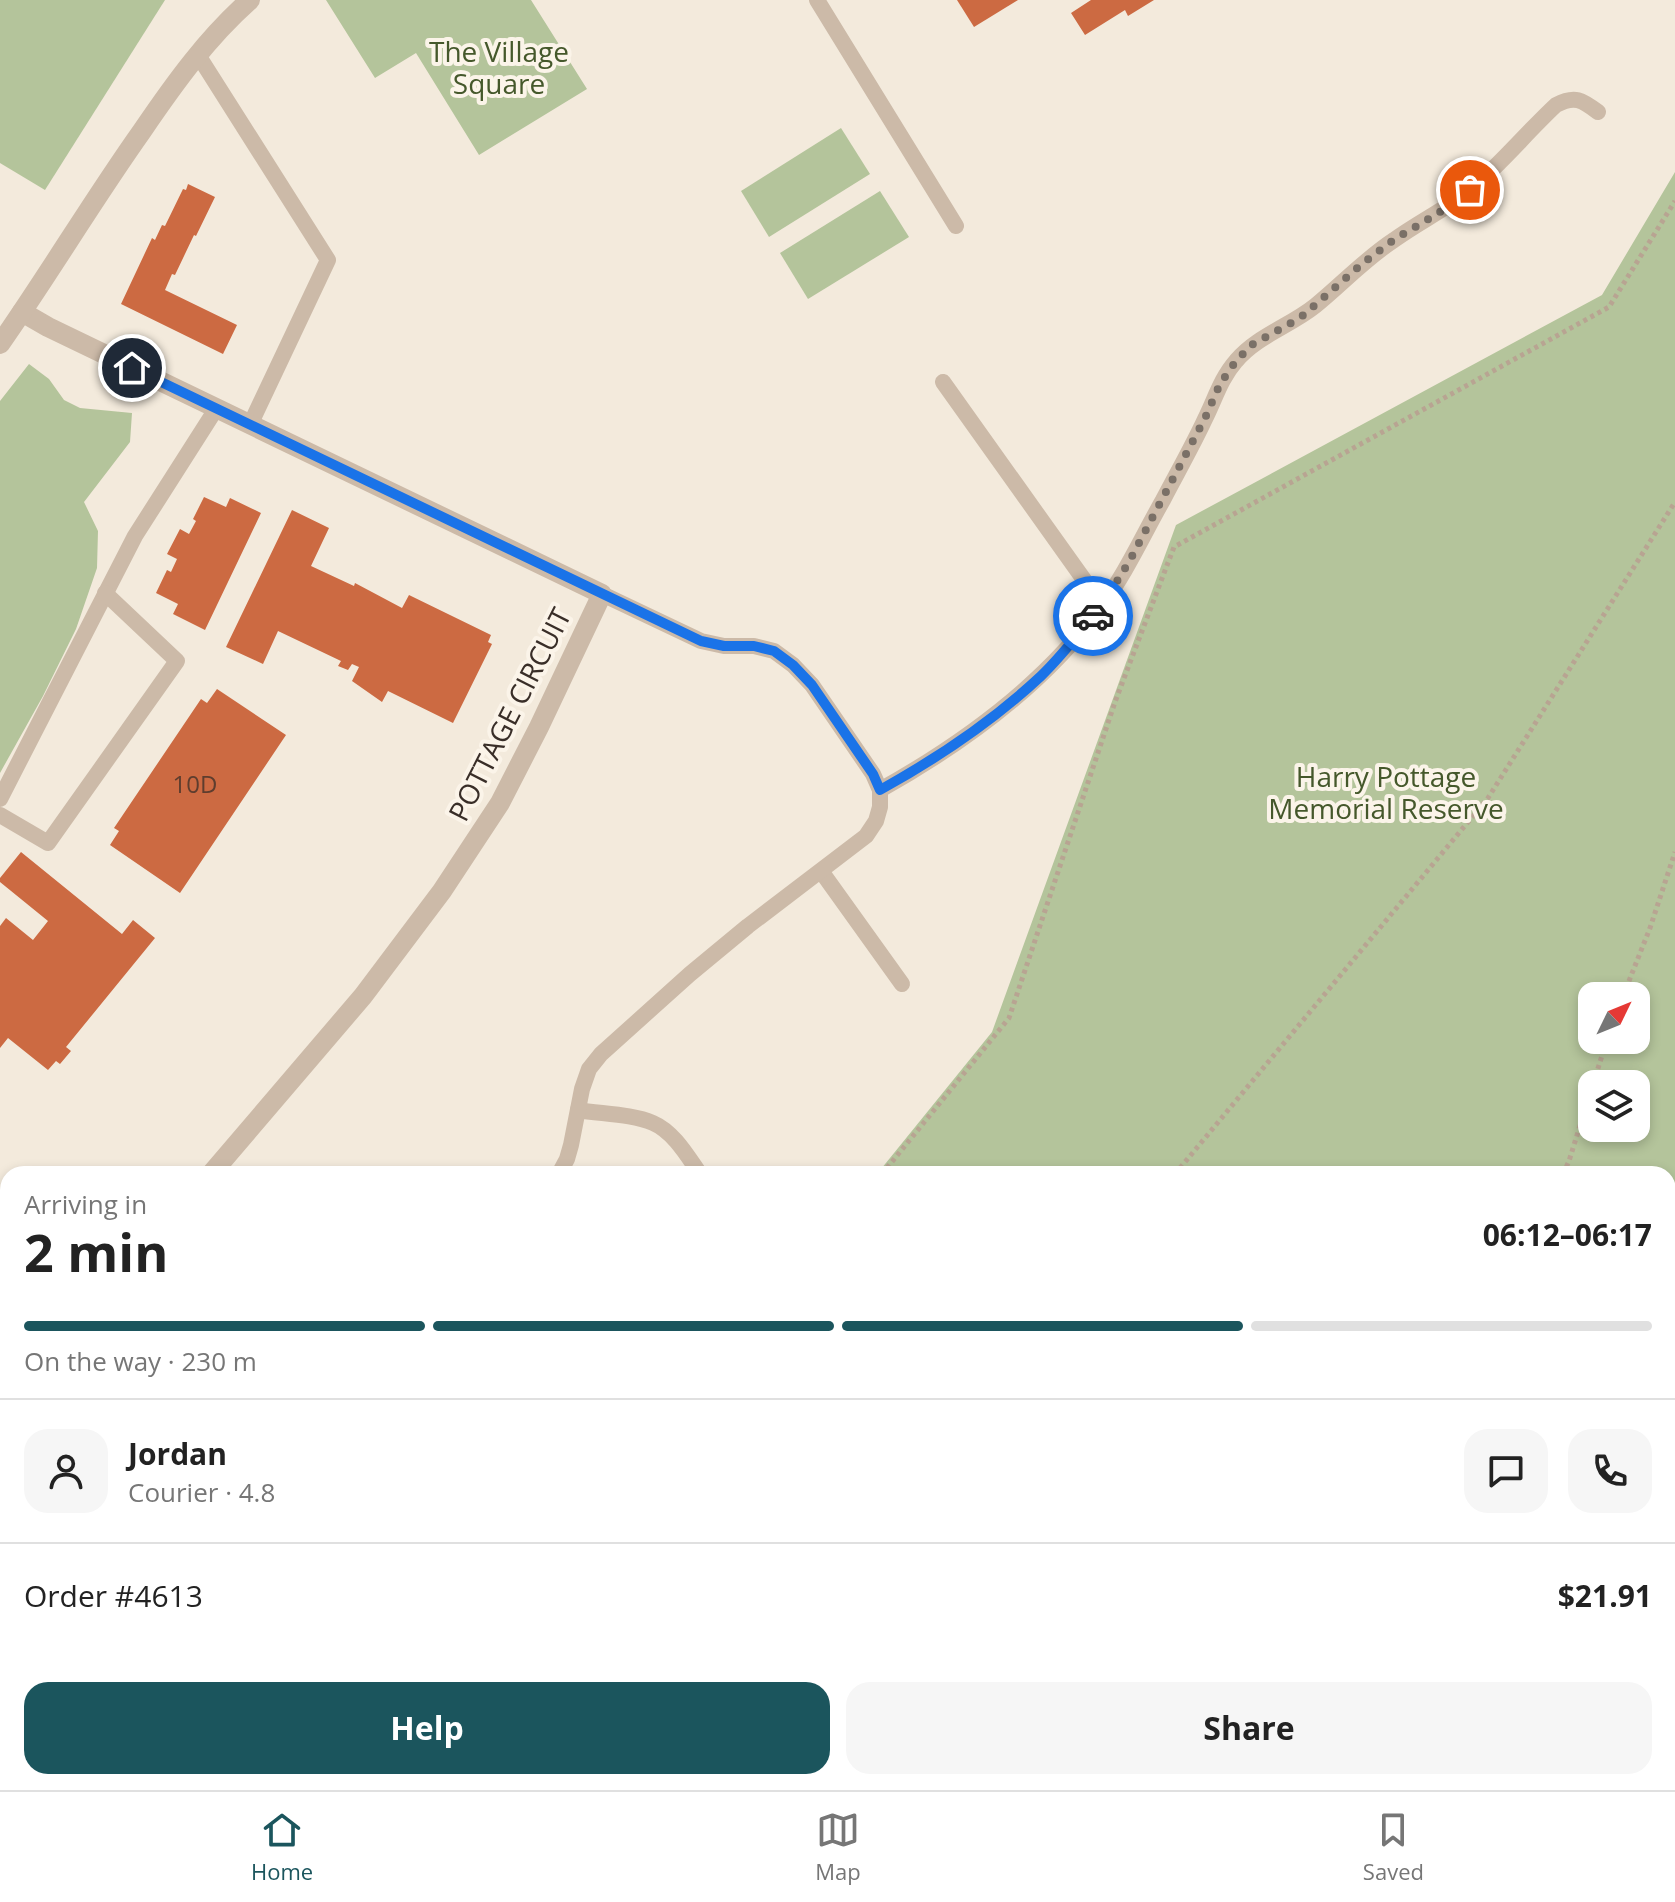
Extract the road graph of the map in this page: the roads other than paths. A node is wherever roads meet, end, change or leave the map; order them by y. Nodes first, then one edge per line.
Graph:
1 (817, 0) edge
2 (239, 4) edge
3 (198, 55) junction
4 (1598, 112) dead end
5 (956, 226) dead end
6 (22, 312) junction
7 (0, 344) edge
8 (943, 382) dead end
9 (216, 409) junction
10 (250, 425) junction
11 (105, 593) junction
12 (602, 594) junction
13 (1102, 605) junction
14 (880, 790) junction
15 (0, 799) edge
16 (0, 815) edge
17 (821, 871) junction
18 (902, 984) dead end
19 (578, 1110) junction
20 (218, 1166) edge
21 (563, 1166) edge
22 (694, 1166) edge

1 - 5 lane
2 - 3 street
3 - 6 street
3 - 10 lane
4 - 13 lane
6 - 7 street
6 - 9 street, POTTAGE CIRCUIT
8 - 13 lane
9 - 10 street, POTTAGE CIRCUIT
9 - 11 lane
10 - 12 street, POTTAGE CIRCUIT
11 - 15 lane
11 - 16 lane
12 - 14 lane
12 - 20 street, POTTAGE CIRCUIT
13 - 14 lane
14 - 17 lane
17 - 18 lane
17 - 19 lane
19 - 21 lane
19 - 22 lane

